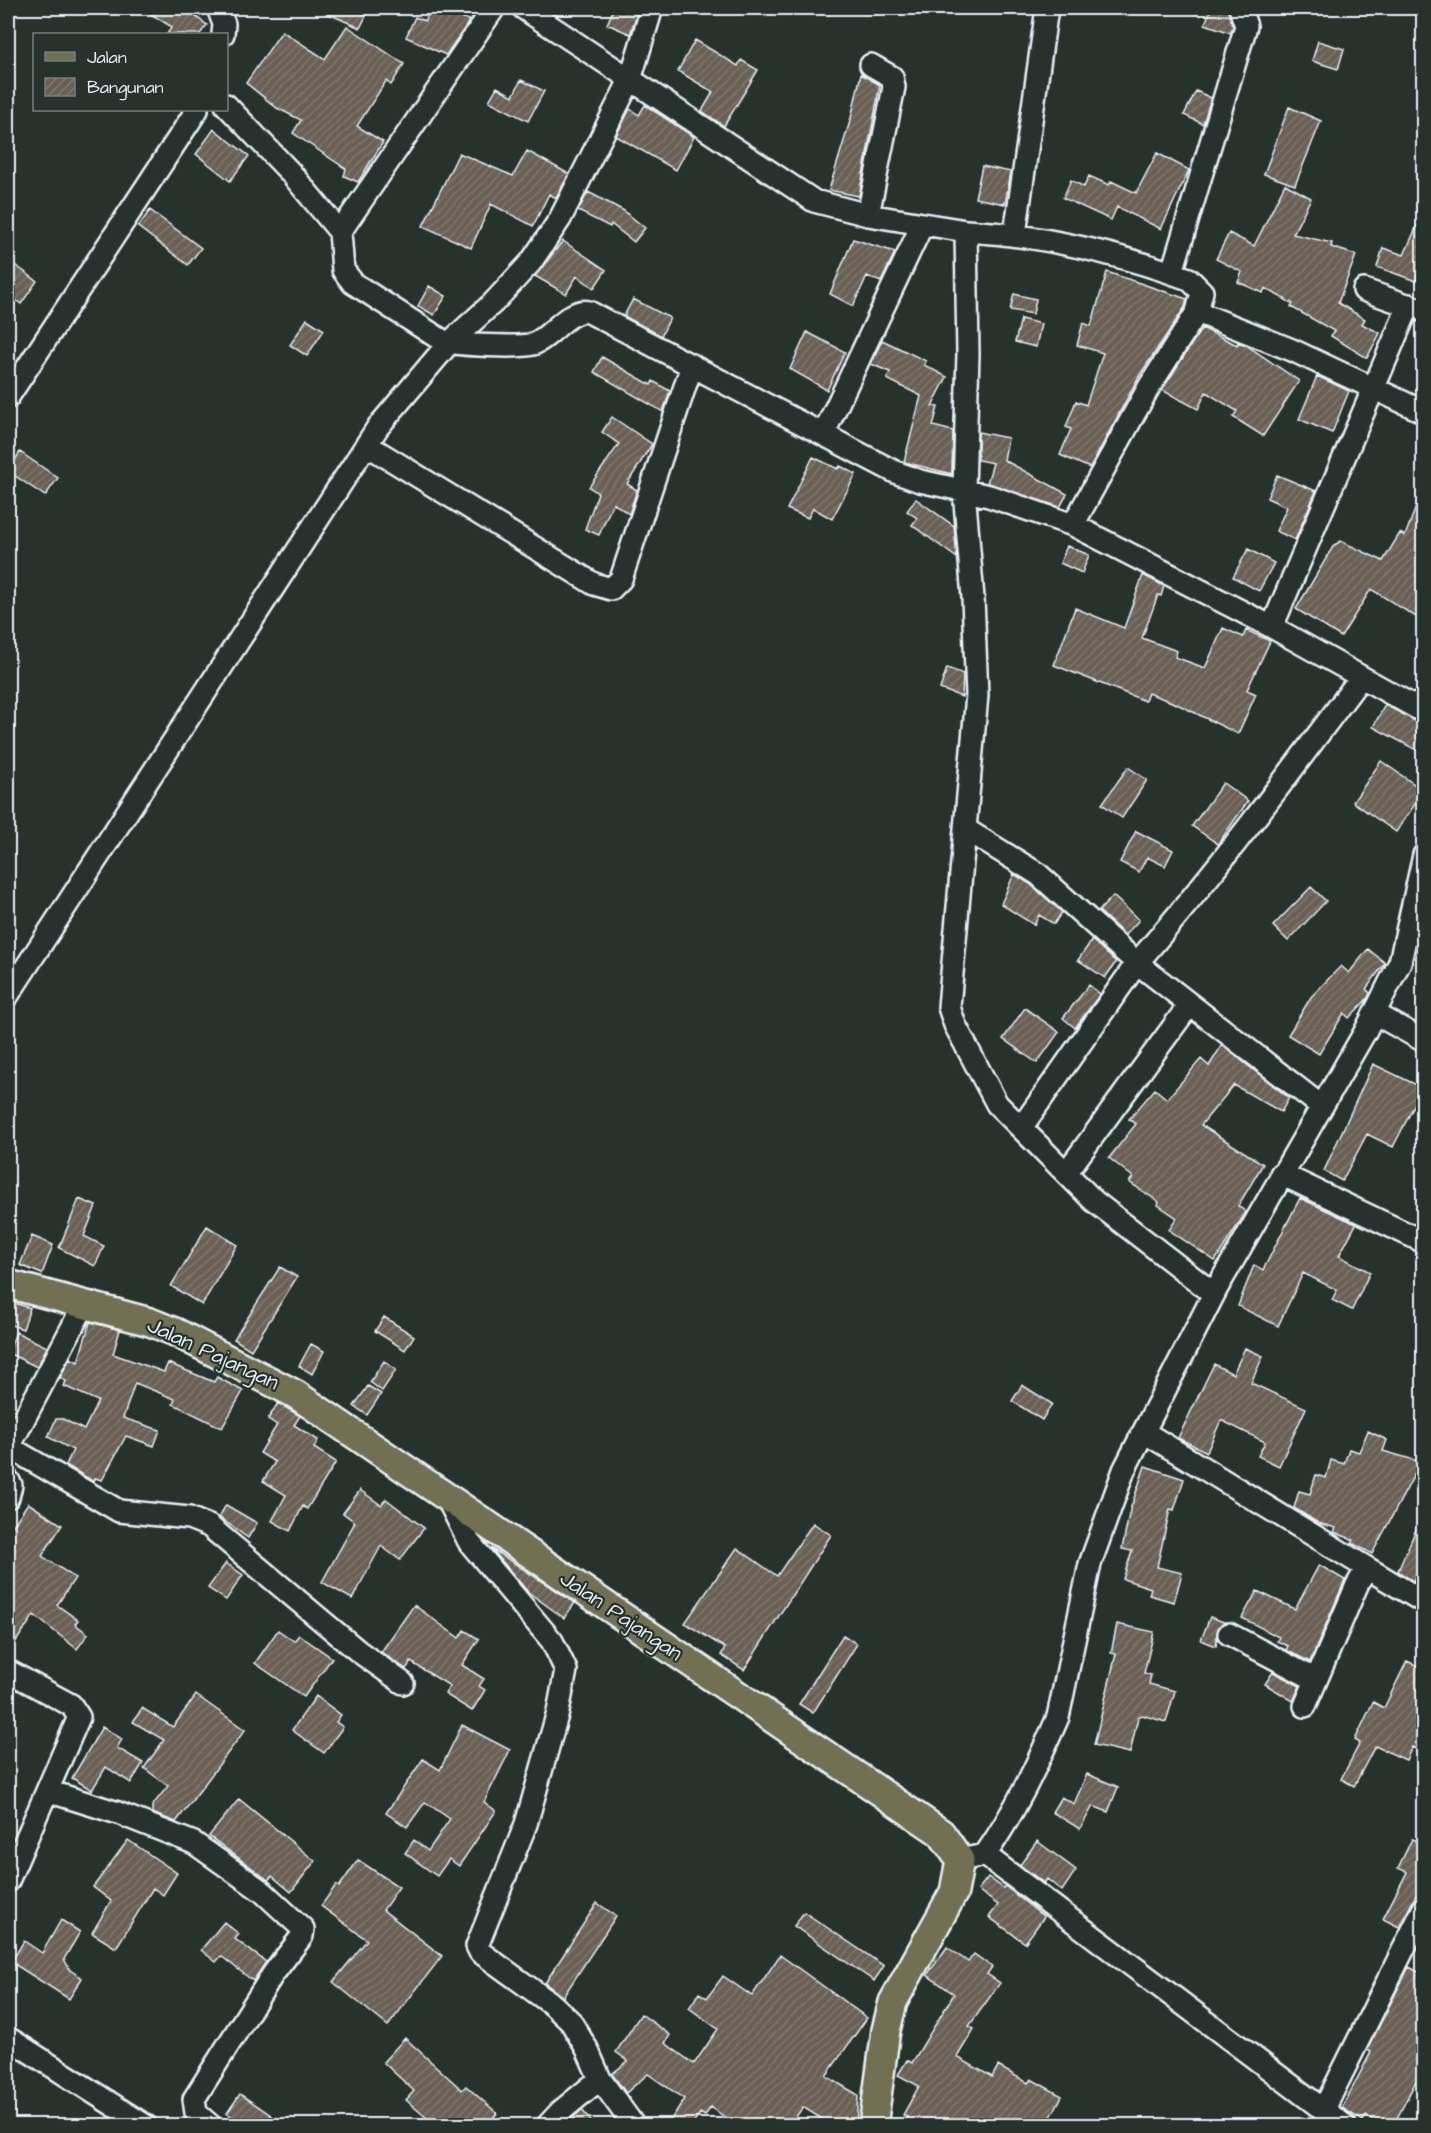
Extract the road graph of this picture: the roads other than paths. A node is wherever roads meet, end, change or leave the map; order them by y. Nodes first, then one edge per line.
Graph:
1 (218, 8) edge
2 (494, 8) edge
3 (522, 8) edge
4 (652, 8) edge
5 (1047, 8) edge
6 (1240, 8) edge
7 (223, 33) edge
8 (871, 65) dead end
9 (630, 80) junction
10 (228, 107) edge
11 (196, 111) edge
12 (868, 215) junction
13 (922, 225) junction
14 (966, 231) junction
15 (340, 232) junction
16 (1015, 234) junction
17 (1172, 272) junction
18 (1364, 290) dead end
19 (1416, 308) edge
20 (1197, 312) junction
21 (449, 343) junction
22 (692, 365) junction
23 (1374, 387) junction
24 (8, 397) edge
25 (1424, 412) edge
26 (824, 433) junction
27 (367, 445) junction
28 (964, 490) junction
29 (1073, 525) junction
30 (1272, 627) junction
31 (1361, 677) junction
32 (1424, 712) edge
33 (965, 829) junction
34 (1424, 855) edge
35 (1137, 963) junction
36 (8, 995) edge
37 (1190, 1004) junction
38 (1374, 1012) junction
39 (1424, 1041) edge
40 (1321, 1106) junction
41 (1021, 1128) junction
42 (1066, 1173) junction
43 (1281, 1174) junction
44 (1424, 1242) edge
45 (8, 1284) edge
46 (1214, 1294) junction
47 (84, 1305) junction
48 (1144, 1432) junction
49 (8, 1448) edge
50 (448, 1500) junction
51 (1367, 1568) junction
52 (1421, 1594) edge
53 (1229, 1634) dead end
54 (8, 1671) edge
55 (1316, 1680) junction
56 (402, 1683) dead end
57 (1305, 1706) dead end
58 (48, 1791) junction
59 (973, 1857) junction
60 (8, 1881) edge
61 (1424, 1908) edge
62 (8, 2038) edge
63 (600, 2079) junction
64 (1323, 2111) junction
65 (198, 2121) edge
66 (146, 2126) edge
67 (547, 2126) edge
68 (634, 2126) edge
69 (873, 2126) edge
70 (1345, 2126) edge

1 - 7 street
2 - 15 street
3 - 9 street
4 - 9 street
5 - 16 street
6 - 17 street
8 - 12 street
9 - 12 street
9 - 21 street
10 - 15 street
11 - 24 street
12 - 13 street
13 - 14 street
13 - 26 street
14 - 16 street
14 - 28 street
15 - 21 street
16 - 17 street
17 - 20 street
18 - 19 street
19 - 23 street
20 - 23 street
20 - 29 street
21 - 22 street
21 - 27 street
22 - 26 street
22 - 27 street
23 - 25 street
23 - 30 street
26 - 28 street
27 - 36 street
28 - 29 street
28 - 33 street
29 - 30 street
30 - 31 street
31 - 32 street
31 - 35 street
33 - 35 street
33 - 41 street
34 - 38 street
35 - 37 street
35 - 41 street
37 - 40 street
37 - 42 street
38 - 39 street
38 - 40 street
40 - 43 street
41 - 42 street
42 - 46 street
43 - 44 street
43 - 46 street
45 - 47 main road, Jalan Pajangan
46 - 48 street
47 - 49 street
47 - 50 main road, Jalan Pajangan
48 - 51 street
48 - 59 street
49 - 56 street
50 - 59 main road, Jalan Pajangan
50 - 63 street
51 - 52 street
51 - 55 street
53 - 55 street
54 - 58 street
55 - 57 street
58 - 60 street
58 - 65 street
59 - 64 street
59 - 69 main road
61 - 64 street
62 - 66 street
63 - 67 street
63 - 68 street
64 - 70 street

